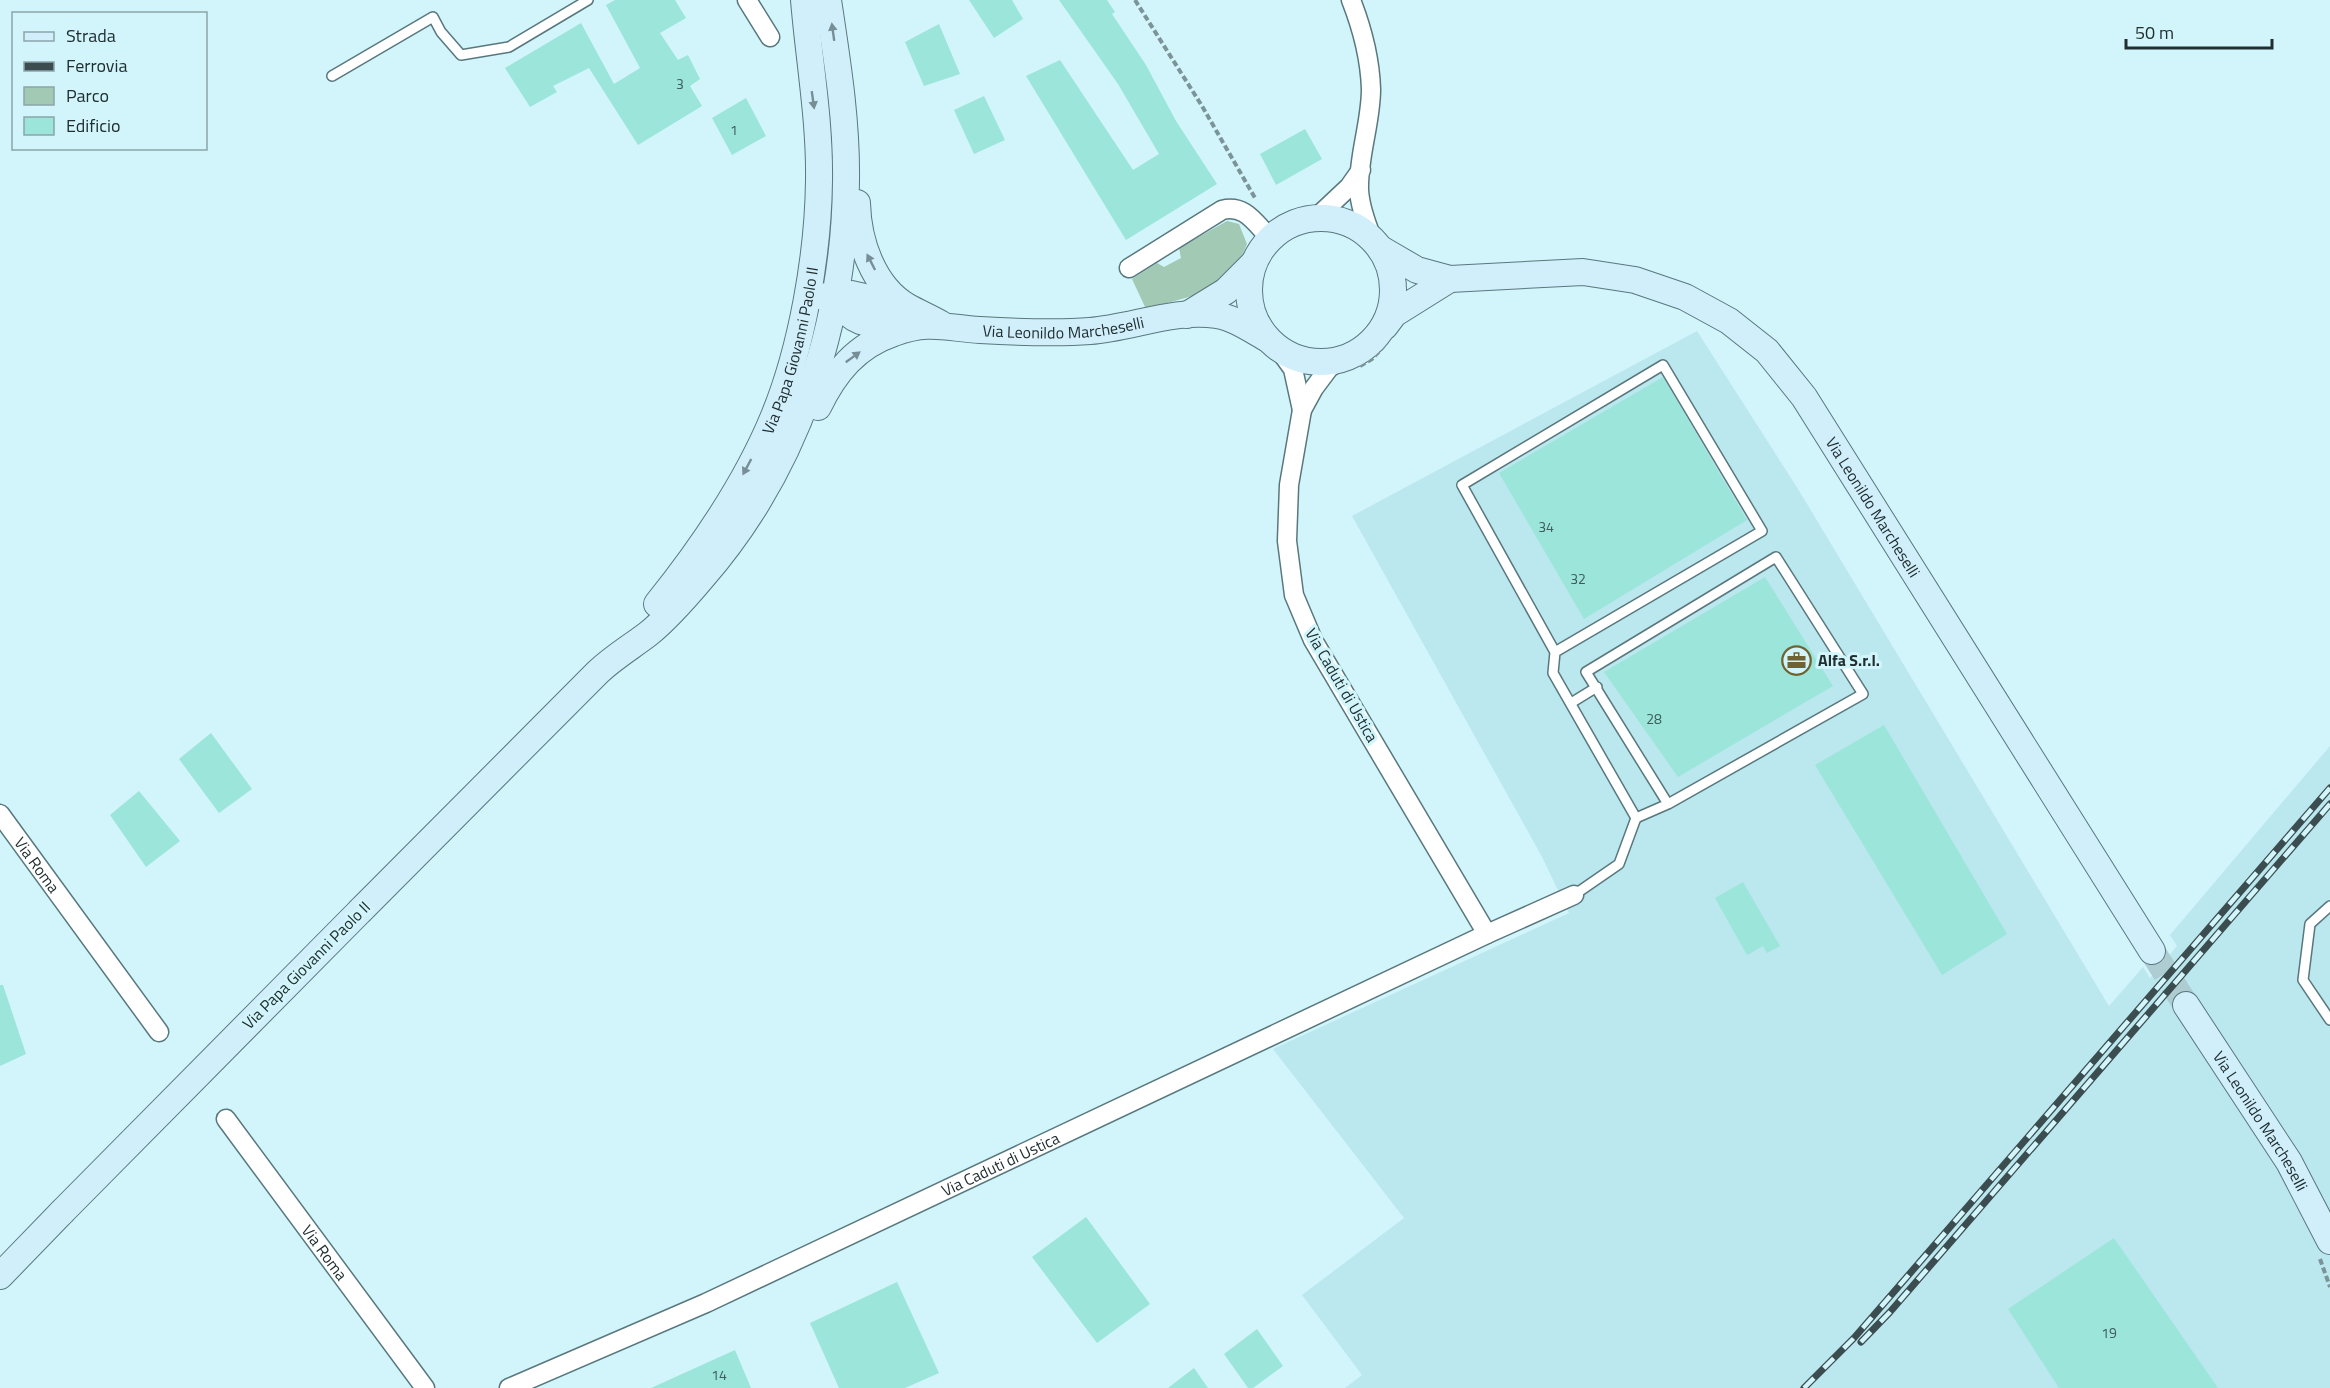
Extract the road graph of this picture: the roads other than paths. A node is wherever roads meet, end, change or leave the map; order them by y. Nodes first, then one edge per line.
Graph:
1 (588, 0) edge
2 (747, 0) edge
3 (804, 0) edge
4 (828, 0) edge
5 (1351, 0) edge
6 (770, 37) dead end
7 (837, 65) junction
8 (332, 76) dead end
9 (1361, 170) junction
10 (1316, 218) junction
11 (1270, 238) junction
12 (1377, 244) junction
13 (1253, 264) junction
14 (1129, 268) dead end
15 (1450, 279) junction
16 (807, 294) junction
17 (835, 299) junction
18 (1187, 315) junction
19 (923, 319) junction
20 (1385, 336) junction
21 (1273, 345) junction
22 (1348, 364) junction
23 (1302, 410) junction
24 (717, 559) junction
25 (1555, 652) junction
26 (615, 656) junction
27 (1597, 687) junction
28 (1570, 703) junction
29 (1668, 804) junction
30 (0, 814) edge
31 (1636, 818) junction
32 (1574, 894) joint
33 (2330, 906) edge
34 (1487, 934) junction
35 (2152, 951) tunnel mouth
36 (2186, 1005) tunnel mouth
37 (2330, 1020) edge
38 (159, 1032) dead end
39 (226, 1119) dead end
40 (2330, 1241) edge
41 (0, 1276) edge
42 (424, 1388) edge
43 (509, 1388) edge

1 - 8 lane
2 - 6 street
3 -> 16 street, Via Papa Giovanni Paolo II
7 -> 4 street, Via Papa Giovanni Paolo II
5 - 9 street
7 - 17 street, Via Papa Giovanni Paolo II
19 -> 7 street, Via Papa Giovanni Paolo II
9 - 10 street
9 - 12 street
10 - 11 street
10 - 12 street
11 - 13 street
11 - 14 street
12 - 15 street, Via Leonildo Marcheselli
12 - 20 street
13 - 18 street
13 - 21 street
15 - 20 street, Via Leonildo Marcheselli
15 - 35 street, Via Leonildo Marcheselli
16 - 17 street, Via Leonildo Marcheselli
16 -> 26 street, Via Papa Giovanni Paolo II
17 - 19 street, Via Leonildo Marcheselli
17 - 24 street, Via Papa Giovanni Paolo II
18 - 19 street, Via Leonildo Marcheselli
18 - 21 street
24 -> 19 street, Via Papa Giovanni Paolo II
20 - 22 street
21 - 22 street
21 - 23 street, Via Caduti di Ustica
22 - 23 street, Via Caduti di Ustica
23 - 34 street, Via Caduti di Ustica
24 - 26 street, Via Papa Giovanni Paolo II
25 - 25 lane
25 - 28 lane
26 - 41 street, Via Papa Giovanni Paolo II, bridge
27 - 28 lane
27 - 29 lane
27 - 29 lane
28 - 31 lane
29 - 31 lane
30 - 38 street, Via Roma
31 - 32 lane
32 - 34 street, Via Caduti di Ustica
33 - 37 lane
34 - 43 street, Via Caduti di Ustica
36 - 40 street, Via Leonildo Marcheselli
39 - 42 street, Via Roma

